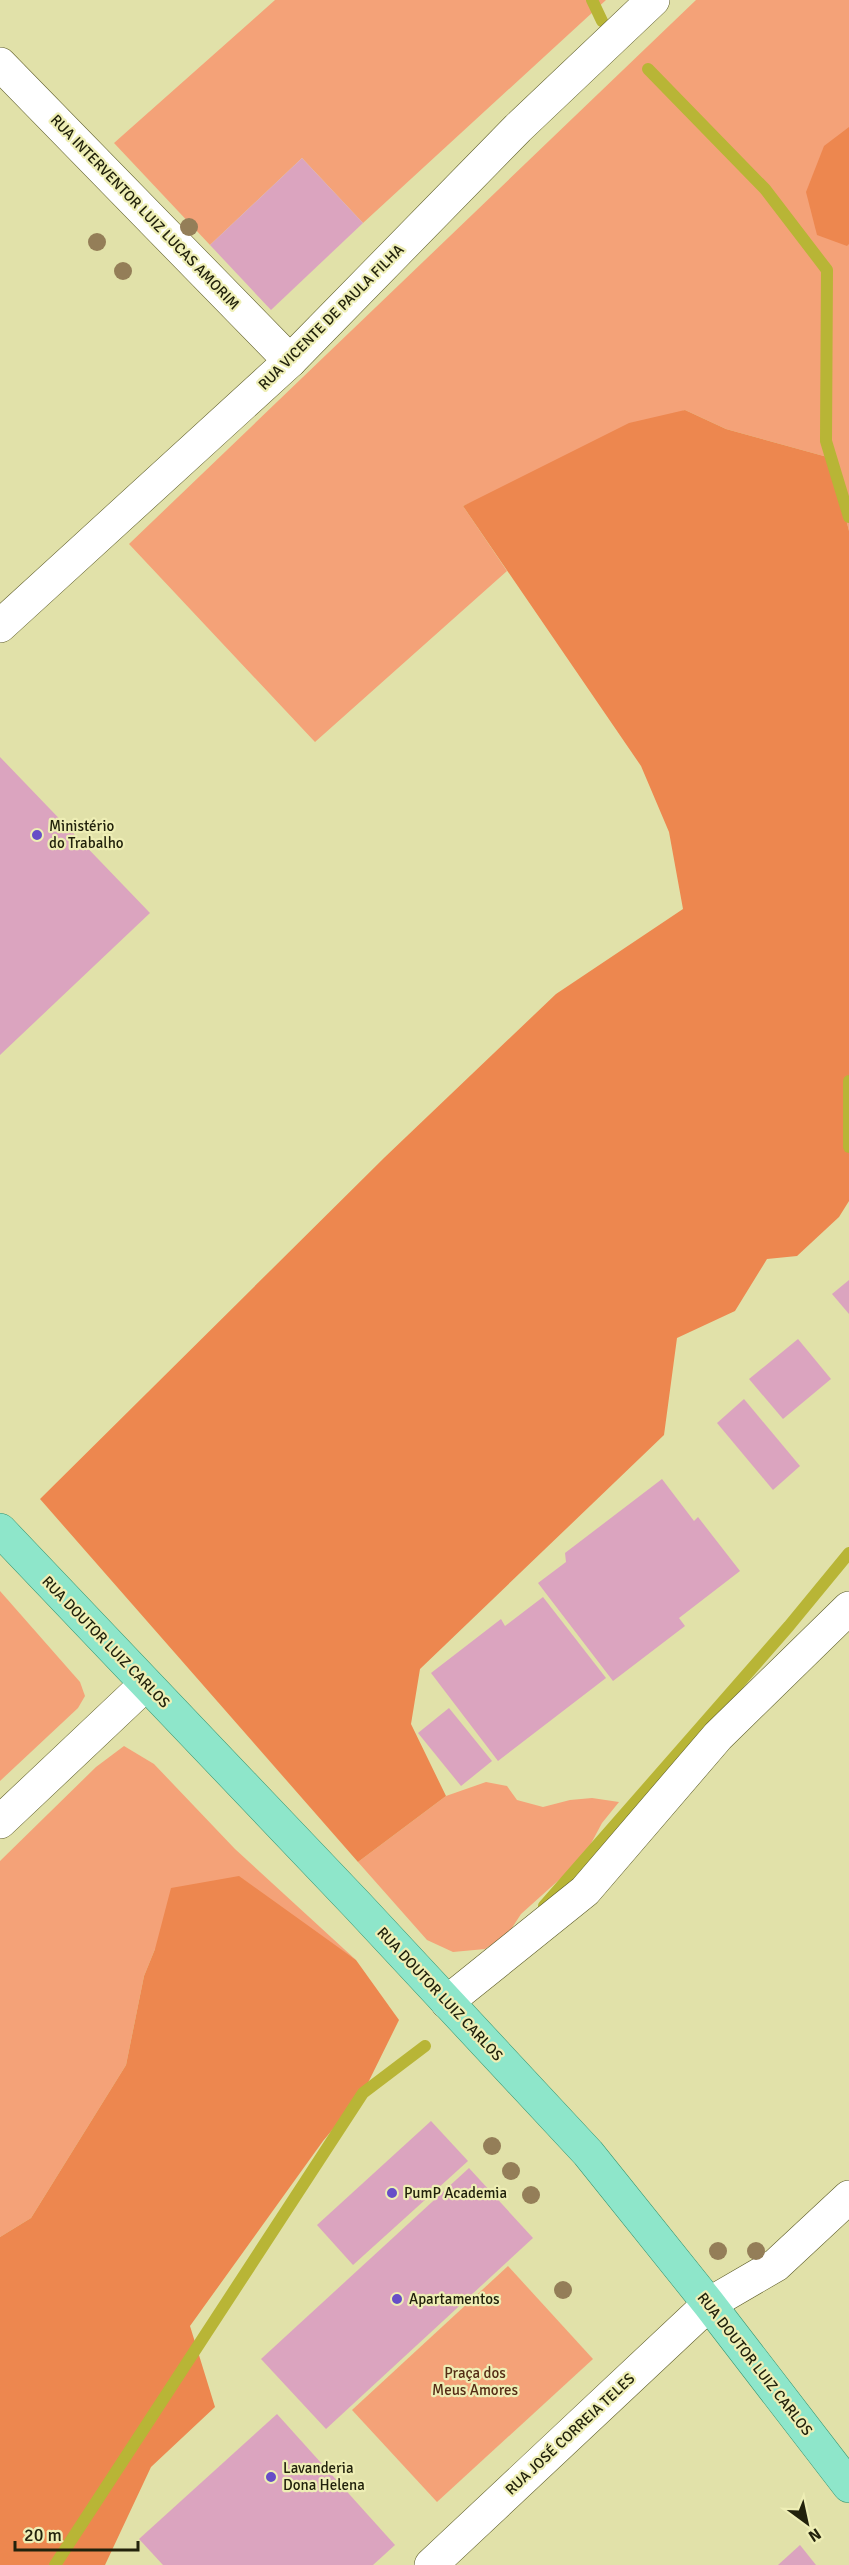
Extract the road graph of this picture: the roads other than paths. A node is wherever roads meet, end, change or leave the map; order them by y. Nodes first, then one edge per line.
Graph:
1 (653, 0) edge
2 (0, 64) edge
3 (290, 361) junction
4 (0, 626) edge
5 (0, 1530) edge
6 (849, 1608) edge
7 (146, 1684) junction
8 (0, 1822) edge
9 (447, 2002) junction
10 (849, 2197) edge
11 (709, 2304) junction
12 (849, 2486) edge
13 (431, 2565) edge

1 - 3 street, RUA VICENTE DE PAULA FILHA
2 - 3 street, RUA INTERVENTOR LUIZ LUCAS AMORIM
3 - 4 street, RUA VICENTE DE PAULA FILHA
5 - 7 main road, RUA DOUTOR LUIZ CARLOS
6 - 9 street
7 - 8 street
7 - 9 main road, RUA DOUTOR LUIZ CARLOS
9 - 11 main road, RUA DOUTOR LUIZ CARLOS
10 - 11 street, RUA JOSÉ CORREIA TELES
11 - 12 main road, RUA DOUTOR LUIZ CARLOS
11 - 13 street, RUA JOSÉ CORREIA TELES

